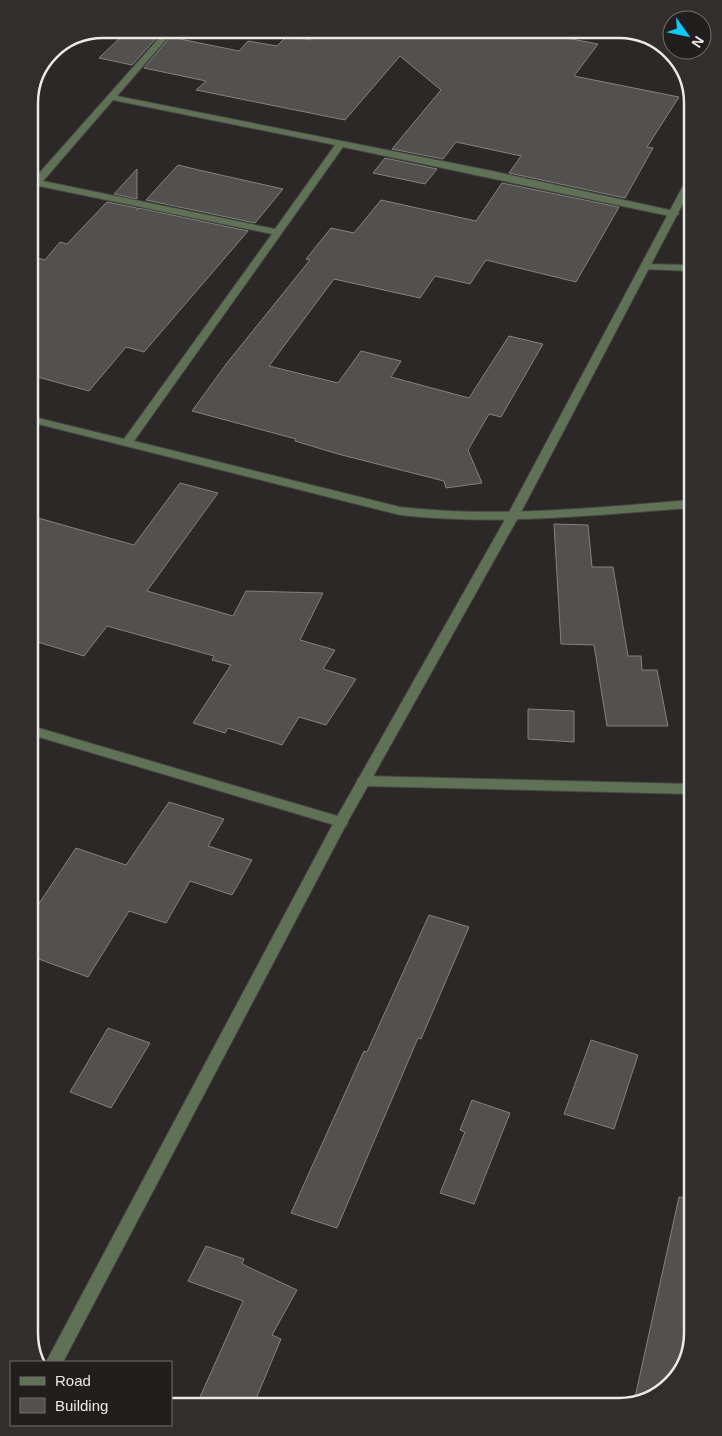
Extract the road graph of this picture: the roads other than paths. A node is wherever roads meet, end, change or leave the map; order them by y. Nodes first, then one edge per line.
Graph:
1 (163, 38) edge
2 (111, 97) junction
3 (341, 143) junction
4 (38, 177) edge
5 (38, 183) edge
6 (684, 194) edge
7 (674, 214) junction
8 (278, 232) junction
9 (646, 267) junction
10 (684, 268) edge
11 (38, 420) edge
12 (127, 443) junction
13 (684, 504) edge
14 (513, 516) junction
15 (38, 733) edge
16 (363, 781) junction
17 (684, 788) edge
18 (340, 822) junction
19 (55, 1361) edge

1 - 2 street
2 - 3 street
2 - 4 street
3 - 7 street
3 - 8 street
5 - 8 street
6 - 7 street
7 - 9 street
8 - 12 street
9 - 10 street
9 - 14 street
11 - 12 street
12 - 14 street
13 - 14 street
14 - 16 street
15 - 18 street
16 - 17 street
16 - 18 street
18 - 19 street

